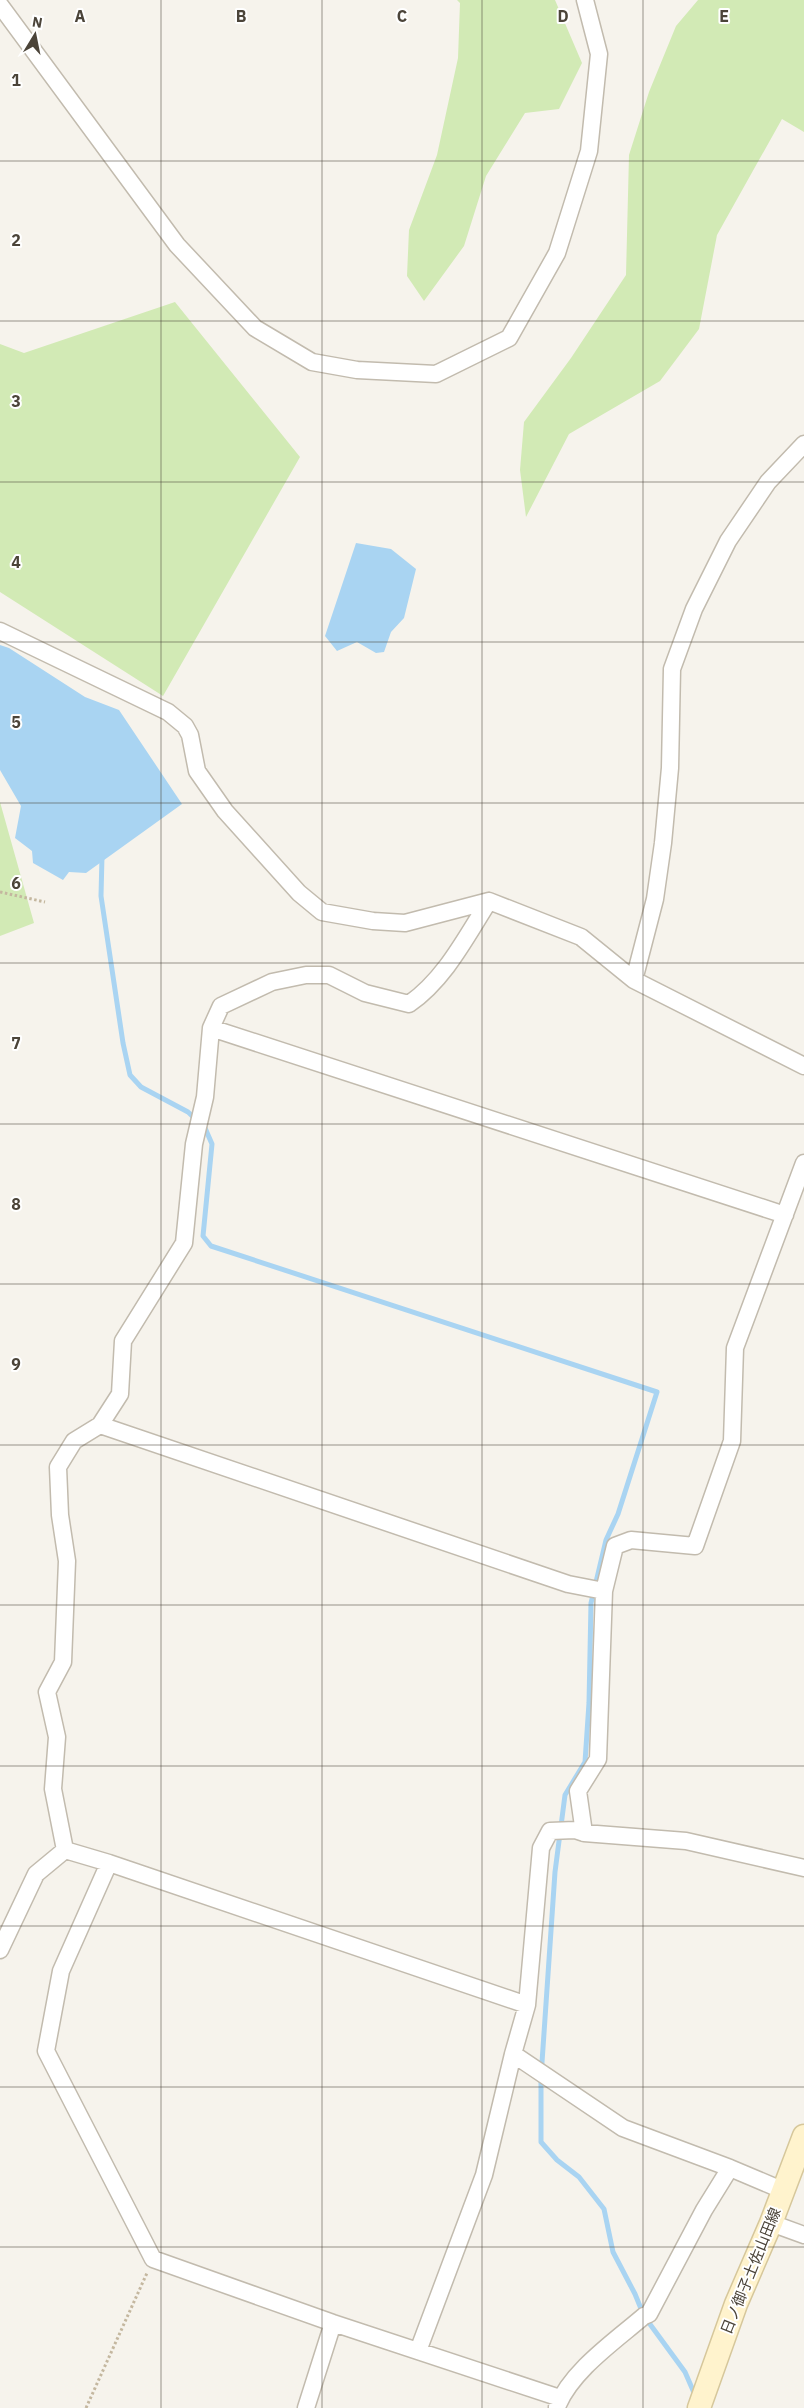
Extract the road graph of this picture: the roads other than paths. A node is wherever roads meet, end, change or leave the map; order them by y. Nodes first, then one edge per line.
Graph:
1 (585, 0) edge
2 (0, 5) edge
3 (804, 444) edge
4 (0, 631) edge
5 (489, 901) junction
6 (634, 980) junction
7 (211, 1028) junction
8 (804, 1066) edge
9 (804, 1163) edge
10 (785, 1215) junction
11 (100, 1425) junction
12 (604, 1590) junction
13 (579, 1831) junction
14 (65, 1850) junction
15 (109, 1863) junction
16 (804, 1868) edge
17 (0, 1950) edge
18 (528, 2005) junction
19 (513, 2054) junction
20 (804, 2136) edge
21 (730, 2168) junction
22 (782, 2190) junction
23 (771, 2223) junction
24 (804, 2235) edge
25 (333, 2324) junction
26 (418, 2351) junction
27 (702, 2400) edge
28 (559, 2403) edge
29 (306, 2408) edge

1 - 2 street
3 - 6 street
4 - 5 street
5 - 6 street
5 - 7 street
6 - 8 street
7 - 10 street
7 - 11 street
9 - 10 street
10 - 12 street
11 - 12 street
11 - 14 street
12 - 13 street
13 - 16 street
13 - 18 street
14 - 15 street
14 - 17 street
15 - 18 street
15 - 25 street
18 - 19 street
19 - 21 street
19 - 26 street
20 - 22 main road, 日ノ御子土佐山田線
21 - 22 street
21 - 28 street
22 - 23 main road, 日ノ御子土佐山田線
23 - 24 street
23 - 27 main road, 日ノ御子土佐山田線
25 - 26 street
25 - 29 street
26 - 28 street

